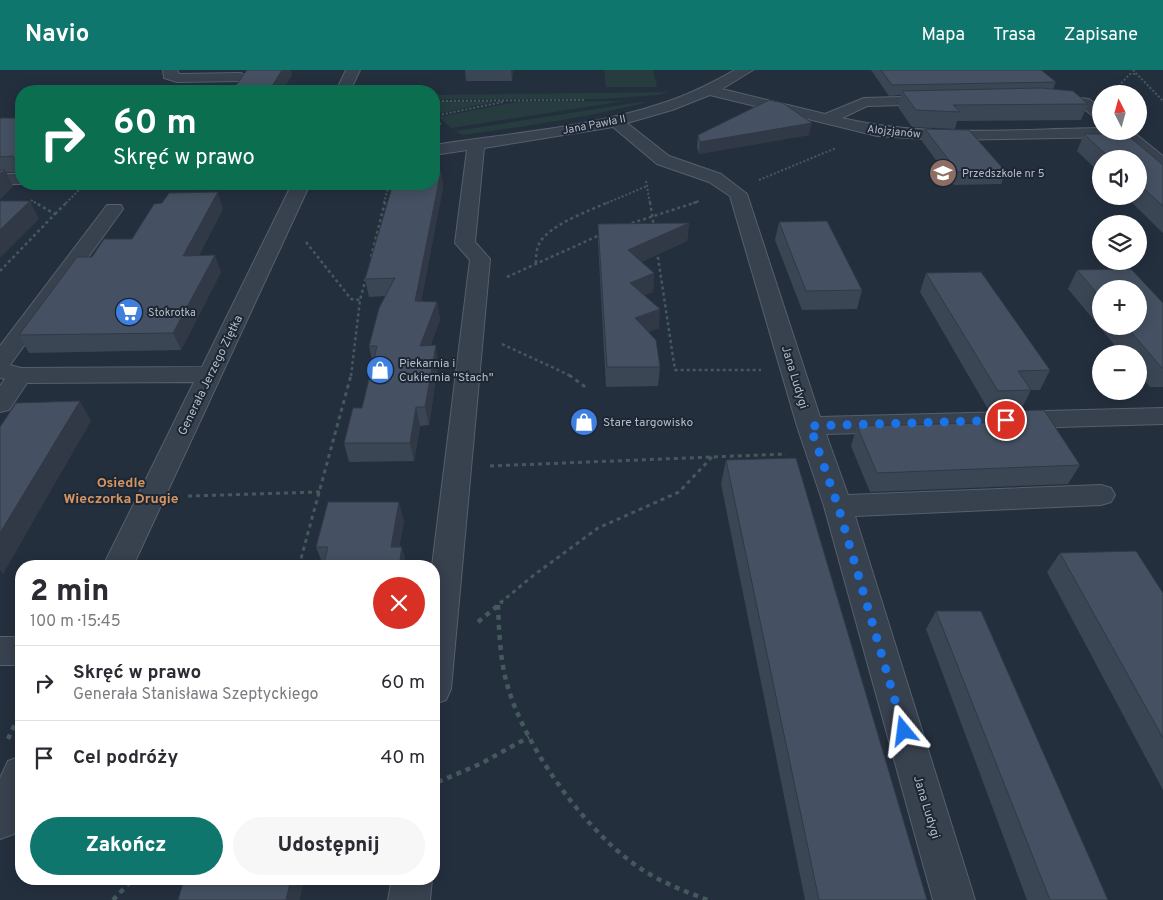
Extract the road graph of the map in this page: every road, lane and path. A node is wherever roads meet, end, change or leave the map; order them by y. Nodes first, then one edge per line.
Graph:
1 (170, 70) edge
2 (353, 70) edge
3 (746, 70) edge
4 (1133, 70) edge
5 (243, 74) edge
6 (1136, 74) junction
7 (235, 85) edge
8 (346, 85) edge
9 (1120, 85) edge
10 (709, 90) junction
11 (1035, 98) edge
12 (514, 100) junction
13 (588, 100) dead end
14 (950, 100) edge
15 (440, 101) edge
16 (1163, 101) edge
17 (1092, 108) edge
18 (440, 115) edge
19 (826, 119) junction
20 (615, 121) junction
21 (877, 131) junction
22 (1092, 132) edge
23 (1134, 140) edge
24 (476, 144) junction
25 (440, 149) edge
26 (1163, 164) edge
27 (646, 178) dead end
28 (0, 179) edge
29 (15, 179) edge
30 (647, 186) junction
31 (79, 190) edge
32 (298, 190) edge
33 (388, 190) edge
34 (732, 190) junction
35 (26, 197) dead end
36 (114, 209) dead end
37 (55, 214) junction
38 (652, 216) junction
39 (620, 227) edge
40 (654, 230) edge
41 (602, 234) edge
42 (301, 236) dead end
43 (657, 245) edge
44 (536, 263) junction
45 (369, 265) edge
46 (0, 271) edge
47 (367, 274) edge
48 (477, 290) junction
49 (360, 300) junction
50 (500, 343) dead end
51 (0, 362) edge
52 (765, 370) dead end
53 (10, 373) edge
54 (210, 374) junction
55 (588, 389) dead end
56 (0, 404) edge
57 (1163, 416) edge
58 (810, 426) junction
59 (789, 453) dead end
60 (712, 457) junction
61 (489, 466) dead end
62 (320, 492) junction
63 (1101, 495) dead end
64 (186, 496) dead end
65 (838, 506) junction
66 (121, 560) edge
67 (302, 560) edge
68 (498, 605) junction
69 (474, 626) dead end
70 (440, 633) edge
71 (0, 651) edge
72 (15, 651) edge
73 (529, 737) junction
74 (13, 760) edge
75 (440, 781) edge
76 (0, 820) edge
77 (127, 885) edge
78 (411, 885) edge
79 (113, 900) edge
80 (409, 900) edge
81 (708, 900) edge
82 (954, 900) edge

1 - 5 street
2 - 8 street
3 - 10 street, Jana Pawła II
4 - 6 path
5 - 7 street
6 - 9 path
6 - 16 path
10 - 19 street, Alojzjanów
10 - 20 street, Jana Pawła II
11 - 17 street
12 - 13 path
12 - 15 path
12 - 18 path
14 - 19 street
19 - 21 street, Alojzjanów
20 - 24 street, Jana Pawła II
20 - 34 street, Jana Ludygi
21 - 22 street, Alojzjanów
21 - 34 path
23 - 26 street, Alojzjanów
24 - 25 street, Jana Pawła II
24 - 48 street
27 - 30 path
28 - 29 street
30 - 38 path
30 - 44 path
31 - 37 path
32 - 54 street, Generała Jerzego Ziętka
33 - 45 path
34 - 38 path
34 - 58 street, Jana Ludygi
35 - 37 path
36 - 51 street
37 - 46 path
38 - 39 path
38 - 40 path
41 - 44 path
42 - 49 path
43 - 52 path
44 - 48 path
47 - 49 path
48 - 70 street
49 - 62 path
50 - 55 path
53 - 54 street
53 - 56 street
54 - 66 street, Generała Jerzego Ziętka
57 - 58 street
58 - 65 street, Jana Ludygi
59 - 60 path
60 - 61 path
60 - 68 path
62 - 64 path
62 - 67 path
63 - 65 street
65 - 82 street, Jana Ludygi
68 - 69 path
68 - 73 path
71 - 72 street
73 - 75 path
73 - 81 path
74 - 76 street
77 - 79 path
78 - 80 street

